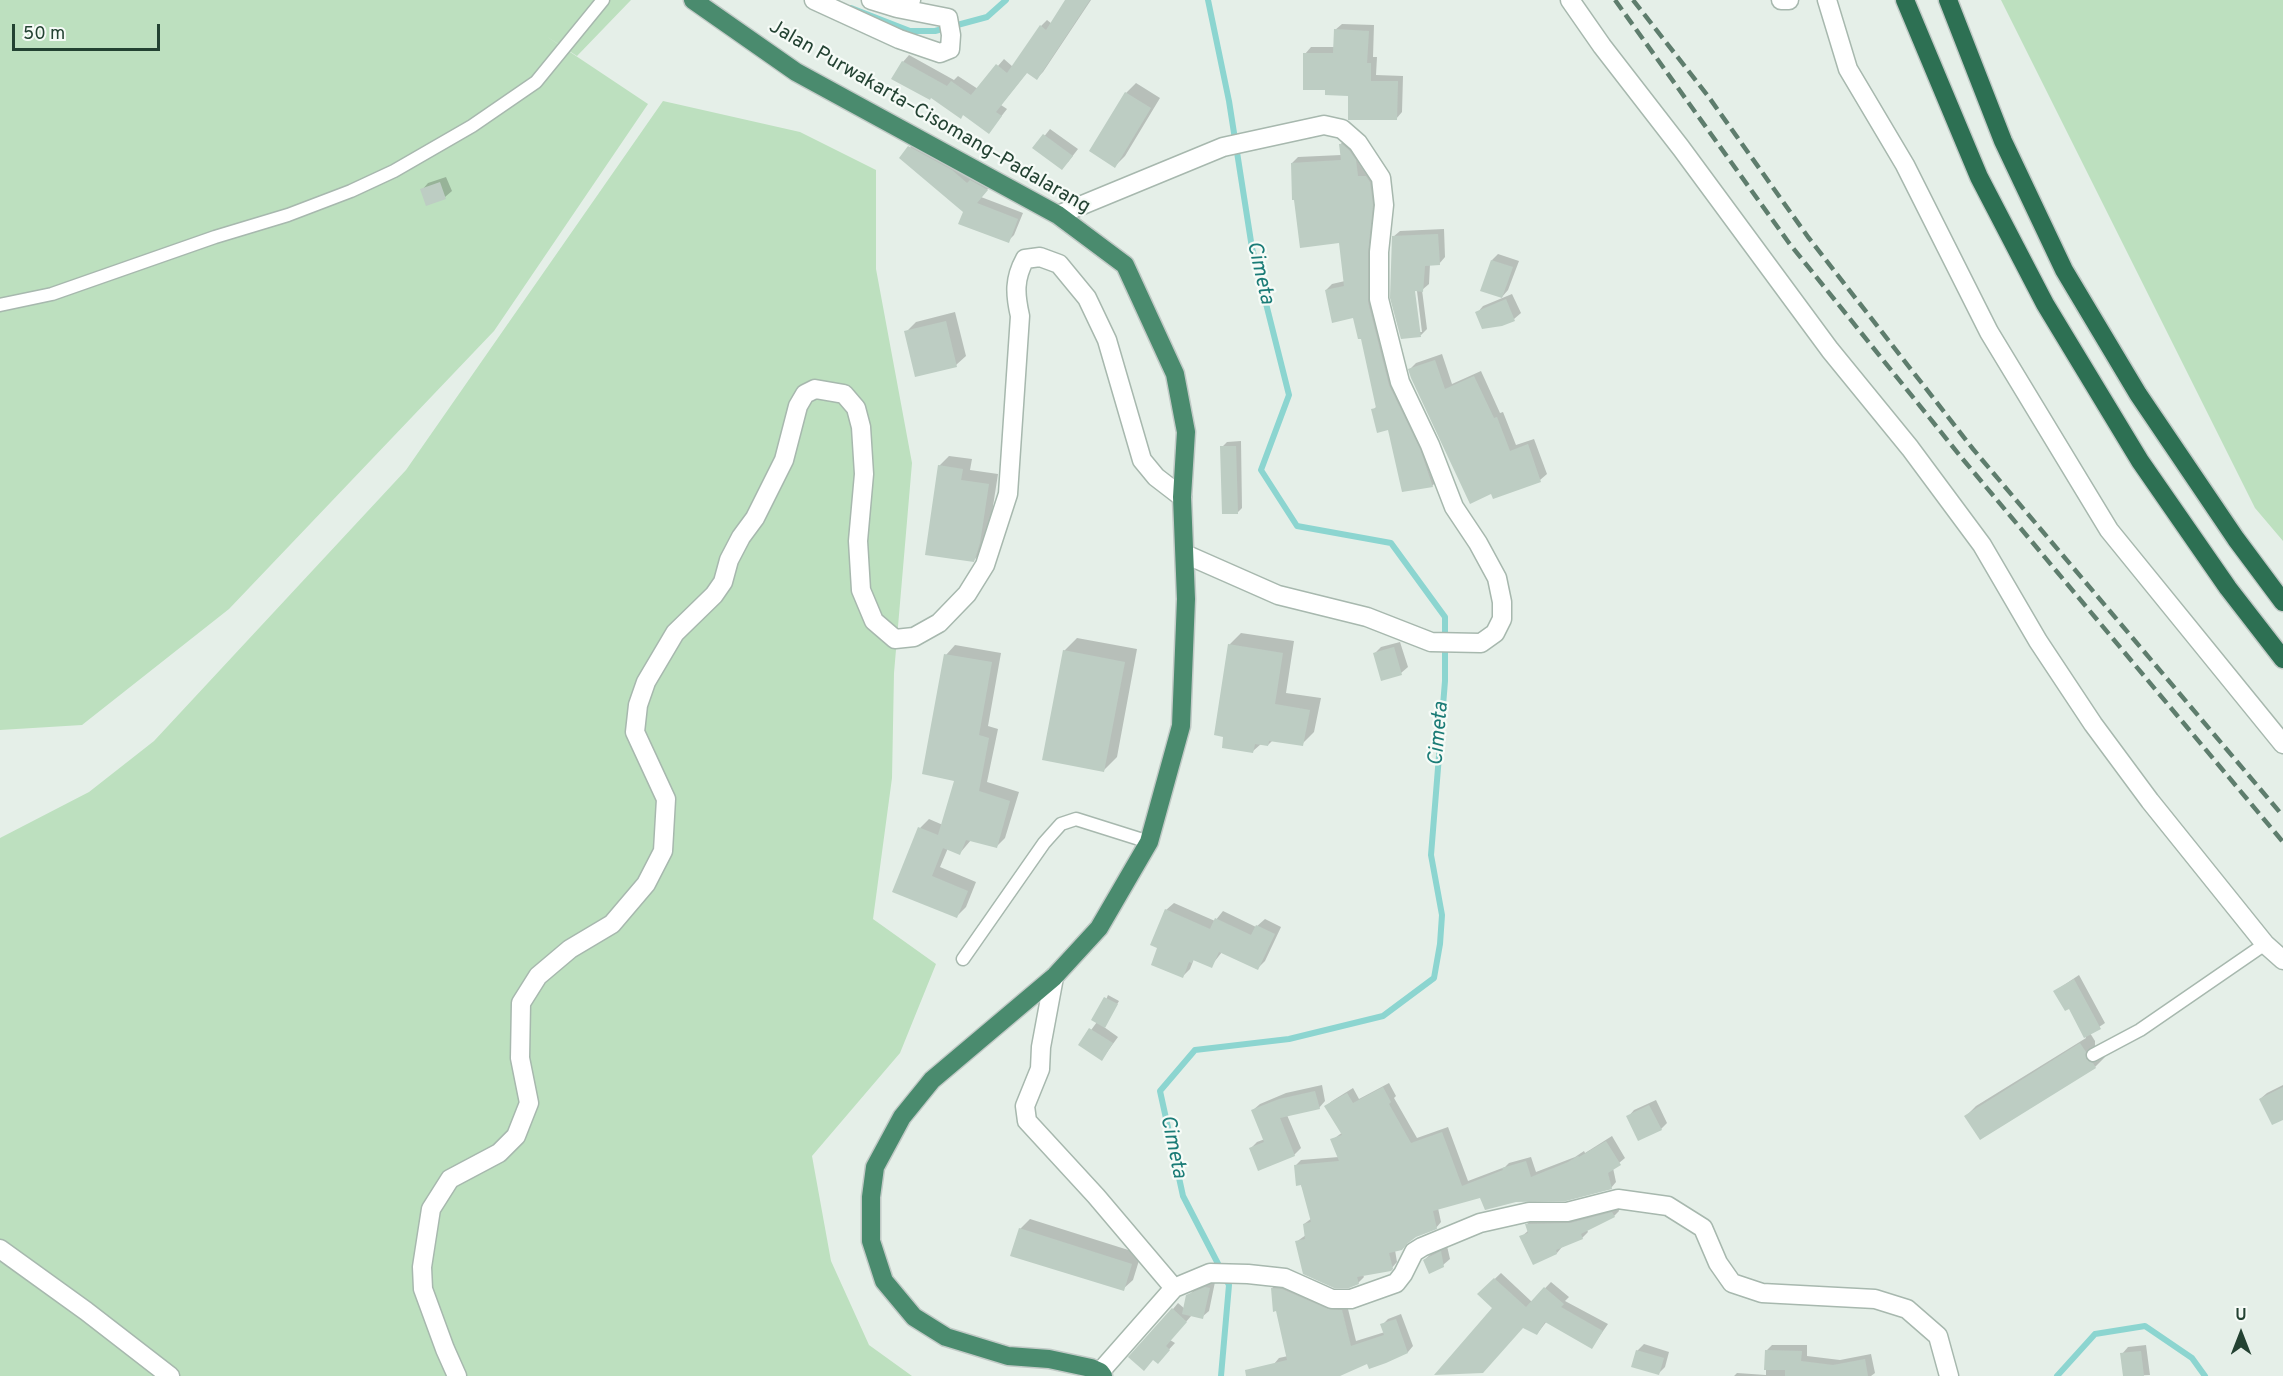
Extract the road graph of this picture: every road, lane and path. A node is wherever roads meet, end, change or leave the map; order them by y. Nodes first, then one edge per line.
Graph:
1 (603, 0) edge
2 (693, 0) edge
3 (814, 0) edge
4 (871, 0) edge
5 (1570, 0) edge
6 (1781, 0) edge
7 (1789, 0) edge
8 (1827, 0) edge
9 (1905, 0) edge
10 (1948, 0) edge
11 (904, 4) edge
12 (1058, 215) junction
13 (0, 305) edge
14 (1182, 497) junction
15 (1185, 554) junction
16 (2283, 602) edge
17 (2283, 658) edge
18 (2283, 744) edge
19 (1149, 842) junction
20 (2265, 944) junction
21 (963, 959) dead end
22 (2283, 960) edge
23 (1054, 977) junction
24 (2093, 1055) dead end
25 (0, 1249) edge
26 (1174, 1288) junction
27 (1101, 1374) edge
28 (170, 1376) edge
29 (458, 1376) edge
30 (1949, 1376) edge

1 - 13 lane
2 - 12 highway, Jalan Purwakarta–Cisomang–Padalarang
3 - 11 street
4 - 11 street
5 - 20 street
6 - 7 street
8 - 18 street
9 - 17 highway
10 - 16 highway
12 - 14 highway, Jalan Purwakarta–Cisomang–Padalarang
12 - 15 street
14 - 15 highway, Jalan Purwakarta–Cisomang–Padalarang
14 - 29 street
15 - 19 highway, Jalan Purwakarta–Cisomang–Padalarang
19 - 21 lane
19 - 23 highway, Jalan Purwakarta–Cisomang–Padalarang
20 - 22 street
20 - 24 lane
23 - 26 street
23 - 27 highway, Jalan Purwakarta–Cisomang–Padalarang
25 - 28 street
26 - 27 street
26 - 30 street

